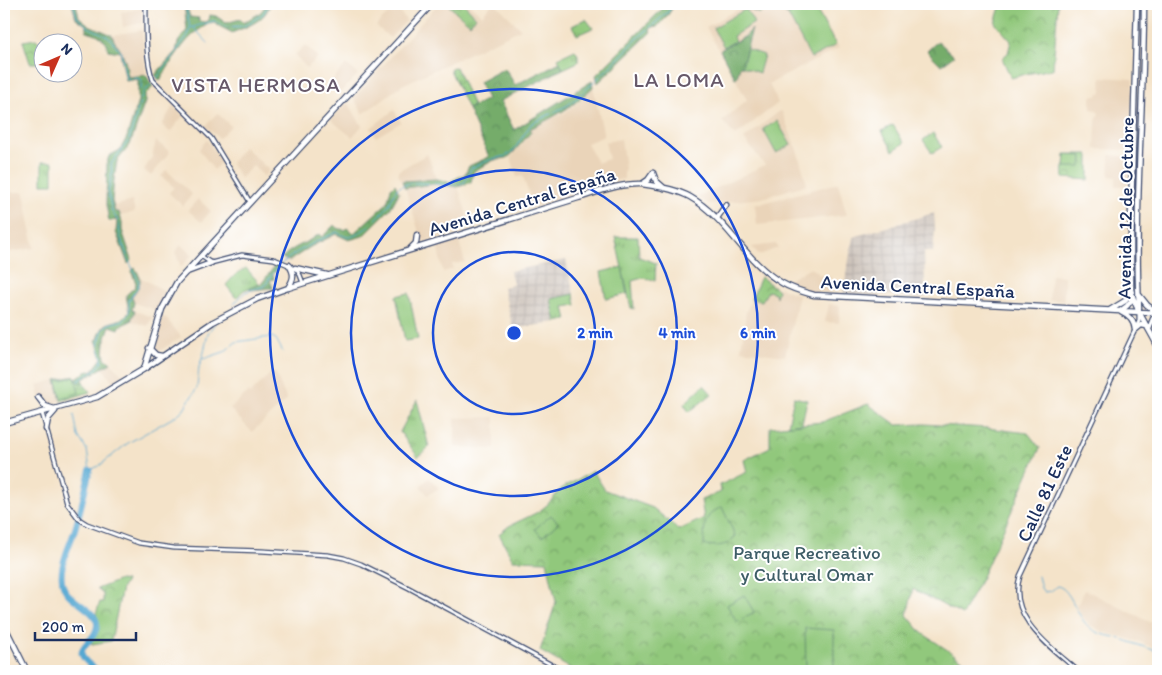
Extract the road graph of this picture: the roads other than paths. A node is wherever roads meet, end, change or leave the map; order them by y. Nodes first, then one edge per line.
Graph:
1 (146, 4) edge
2 (432, 4) edge
3 (1137, 4) edge
4 (1144, 4) edge
5 (1141, 126) junction
6 (1134, 128) junction
7 (641, 184) junction
8 (665, 188) junction
9 (250, 202) junction
10 (726, 205) dead end
11 (717, 218) junction
12 (417, 236) dead end
13 (410, 250) junction
14 (201, 256) junction
15 (211, 263) junction
16 (288, 264) junction
17 (295, 268) junction
18 (186, 273) junction
19 (328, 276) junction
20 (303, 283) junction
21 (288, 288) junction
22 (1131, 289) junction
23 (1138, 294) junction
24 (1133, 298) junction
25 (1107, 311) junction
26 (1119, 312) junction
27 (1139, 312) junction
28 (1158, 313) edge
29 (1148, 328) junction
30 (1135, 330) junction
31 (1158, 347) edge
32 (149, 348) junction
33 (162, 356) junction
34 (144, 369) junction
35 (38, 397) dead end
36 (56, 409) junction
37 (42, 413) junction
38 (4, 423) edge
39 (46, 429) junction
40 (4, 625) edge
41 (27, 671) edge
42 (563, 671) edge
43 (1078, 671) edge

1 - 9 street
2 - 9 main road
3 - 6 main road, Avenida 12 de Octubre
4 - 5 main road, Avenida 12 de Octubre
5 - 6 main road
5 - 23 main road, Avenida 12 de Octubre
6 - 22 main road, Avenida 12 de Octubre
7 - 8 main road, Avenida Central España
7 - 8 main road
7 - 13 main road, Avenida Central España
8 - 11 main road, Avenida Central España
9 - 14 main road
10 - 11 main road
11 - 25 main road, Avenida Central España
12 - 13 main road
13 - 19 main road, Avenida Central España
14 - 15 street
14 - 18 main road
15 - 16 street
15 - 18 main road
16 - 17 street
16 - 21 main road
17 - 19 main road
17 - 20 street
18 - 32 main road
19 - 20 main road, Avenida Central España
20 - 21 main road, Avenida Central España
21 - 33 main road, Avenida Central España
22 - 24 main road, Avenida 12 de Octubre
22 - 25 main road
23 - 27 main road, Avenida 12 de Octubre
23 - 28 main road
24 - 26 main road
24 - 27 main road, Avenida 12 de Octubre
25 - 26 main road, Avenida Central España
26 - 27 main road, Avenida Central España
26 - 30 main road
27 - 28 main road, Avenida Central España
27 - 29 main road
27 - 30 street, Calle 81 Este
28 - 29 main road
29 - 30 main road
29 - 31 main road
30 - 43 street, Calle 81 Este
32 - 33 main road
32 - 34 main road
33 - 34 main road, Avenida Central España
34 - 36 main road, Avenida Central España
35 - 36 main road
36 - 37 main road, Avenida Central España
36 - 39 main road
37 - 38 main road, Avenida Central España
37 - 39 street
39 - 42 street
40 - 41 main road

